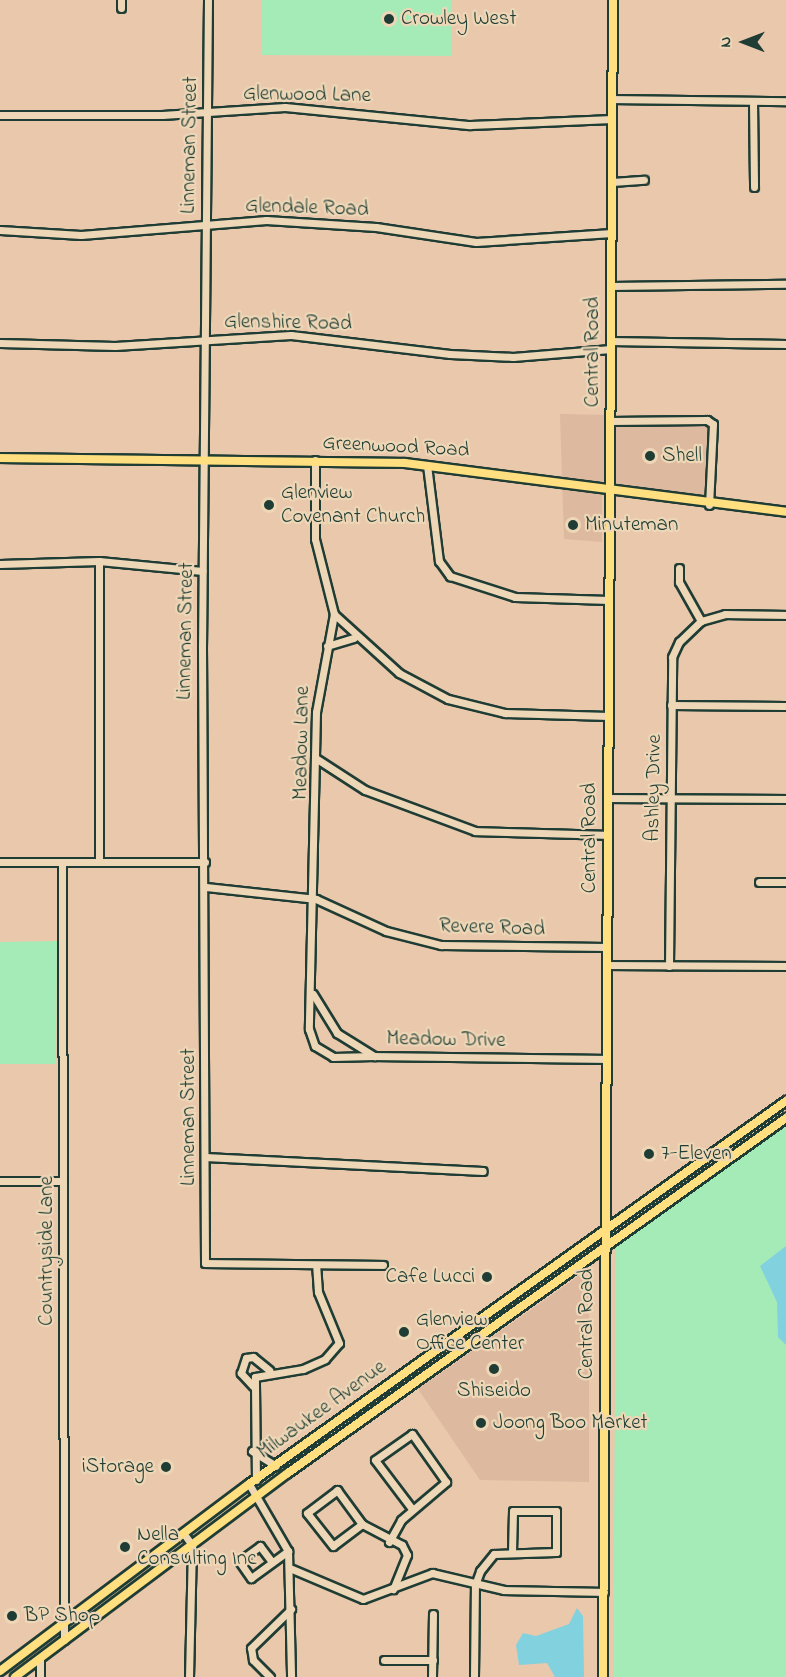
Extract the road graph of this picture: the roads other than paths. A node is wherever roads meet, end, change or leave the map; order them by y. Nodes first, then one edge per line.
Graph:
1 (208, 0) edge
2 (613, 0) edge
3 (613, 99) junction
4 (753, 101) junction
5 (786, 101) edge
6 (207, 111) junction
7 (0, 115) edge
8 (612, 119) junction
9 (644, 180) dead end
10 (612, 182) junction
11 (754, 187) dead end
12 (206, 225) junction
13 (0, 230) edge
14 (612, 233) junction
15 (786, 284) edge
16 (611, 286) junction
17 (206, 339) junction
18 (0, 343) edge
19 (786, 344) edge
20 (611, 345) junction
21 (610, 420) junction
22 (0, 458) edge
23 (205, 459) junction
24 (315, 460) junction
25 (427, 465) junction
26 (610, 488) junction
27 (709, 505) junction
28 (786, 512) edge
29 (99, 561) junction
30 (0, 564) edge
31 (679, 568) dead end
32 (203, 571) junction
33 (609, 600) junction
34 (334, 614) junction
35 (786, 615) edge
36 (701, 621) junction
37 (354, 638) junction
38 (327, 646) junction
39 (672, 705) junction
40 (786, 706) edge
41 (609, 716) junction
42 (317, 759) junction
43 (608, 798) junction
44 (669, 798) junction
45 (786, 799) edge
46 (608, 835) junction
47 (0, 862) edge
48 (62, 862) junction
49 (99, 862) junction
50 (205, 862) junction
51 (759, 882) dead end
52 (786, 882) edge
53 (206, 887) junction
54 (316, 899) junction
55 (607, 947) junction
56 (607, 965) junction
57 (669, 966) junction
58 (786, 966) edge
59 (313, 994) junction
60 (374, 1056) junction
61 (606, 1059) junction
62 (786, 1101) edge
63 (786, 1118) edge
64 (205, 1157) junction
65 (483, 1172) dead end
66 (0, 1181) edge
67 (63, 1181) junction
68 (605, 1229) junction
69 (605, 1246) junction
70 (316, 1264) junction
71 (383, 1265) dead end
72 (501, 1303) junction
73 (459, 1351) junction
74 (269, 1370) junction
75 (253, 1386) junction
76 (252, 1451) junction
77 (276, 1466) junction
78 (253, 1482) junction
79 (258, 1496) junction
80 (412, 1509) junction
81 (362, 1524) junction
82 (183, 1534) junction
83 (389, 1542) junction
84 (192, 1545) junction
85 (288, 1551) junction
86 (512, 1551) junction
87 (272, 1562) junction
88 (292, 1569) junction
89 (475, 1585) junction
90 (393, 1589) junction
91 (603, 1592) junction
92 (291, 1609) junction
93 (433, 1614) dead end
94 (63, 1623) junction
95 (64, 1640) junction
96 (40, 1658) junction
97 (384, 1660) dead end
98 (433, 1660) junction
99 (0, 1671) edge
100 (15, 1677) edge
101 (40, 1677) edge
102 (189, 1677) edge
103 (270, 1677) edge
104 (291, 1677) edge
105 (432, 1677) edge
106 (474, 1677) edge
107 (603, 1677) edge

1 - 6 street, Linneman Street
2 - 3 main road, Central Road
3 - 4 street
3 - 8 main road, Central Road
4 - 5 street
4 - 11 street
6 - 7 street, Glenwood Lane
6 - 8 street, Glenwood Lane
6 - 12 street, Linneman Street
8 - 10 main road, Central Road
9 - 10 street
10 - 14 main road, Central Road
12 - 13 street, Glendale Road
12 - 14 street, Glendale Road
12 - 17 street, Linneman Street
14 - 16 main road, Central Road
15 - 16 street
16 - 20 main road, Central Road
17 - 18 street, Glenshire Road
17 - 20 street, Glenshire Road
17 - 23 street, Linneman Street
19 - 20 street
20 - 21 main road, Central Road
21 - 26 main road, Central Road
21 - 27 street
22 - 23 main road, Greenwood Road
23 - 24 main road, Greenwood Road
23 - 32 street, Linneman Street
24 - 25 main road, Greenwood Road
24 - 34 street, Meadow Lane
25 - 26 main road, Greenwood Road
25 - 33 street
26 - 27 main road, Greenwood Road
26 - 33 main road, Central Road
27 - 28 main road, Greenwood Road
29 - 30 street
29 - 32 street
29 - 49 street
31 - 36 street
32 - 50 street, Linneman Street
33 - 41 main road, Central Road
34 - 37 street
34 - 38 street, Meadow Lane
35 - 36 street
36 - 39 street, Ashley Drive
37 - 38 street
37 - 41 street
38 - 42 street, Meadow Lane
39 - 40 street
39 - 44 street, Ashley Drive
41 - 43 main road, Central Road
42 - 46 street
42 - 54 street, Meadow Lane
43 - 44 street
43 - 46 main road, Central Road
44 - 45 street
44 - 57 street, Ashley Drive
46 - 55 main road, Central Road
47 - 48 street
48 - 49 street
48 - 67 street, Countryside Lane
49 - 50 street
50 - 53 street, Linneman Street
51 - 52 street
53 - 54 street, Revere Road
53 - 64 street, Linneman Street
54 - 55 street, Revere Road
54 - 59 street, Meadow Lane
55 - 56 main road, Central Road
56 - 57 street
56 - 61 main road, Central Road
57 - 58 street
59 - 60 street, Meadow Drive
59 - 60 street, Meadow Lane
60 - 61 street, Meadow Drive
61 - 68 main road, Central Road
62 - 68 main road, Milwaukee Avenue
63 - 69 main road, Milwaukee Avenue
64 - 65 street
64 - 70 street, Linneman Street
66 - 67 street
67 - 94 street, Countryside Lane
68 - 69 main road, Central Road
68 - 72 main road, Milwaukee Avenue
69 - 73 main road, Milwaukee Avenue
69 - 91 main road, Central Road
70 - 71 street
70 - 74 street
72 - 73 main road
72 - 77 main road, Milwaukee Avenue
73 - 79 main road, Milwaukee Avenue
74 - 75 street
74 - 75 street
75 - 76 street
76 - 77 street
76 - 78 street
77 - 78 main road, Milwaukee Avenue
78 - 79 street
78 - 82 main road, Milwaukee Avenue
79 - 84 main road, Milwaukee Avenue
79 - 85 street
80 - 80 street
80 - 83 street
81 - 81 street
81 - 83 street
82 - 84 street
82 - 94 main road, Milwaukee Avenue
83 - 90 street
84 - 95 main road, Milwaukee Avenue
84 - 102 street
85 - 87 street
85 - 88 street
86 - 86 street
86 - 89 street
87 - 87 street
88 - 90 street
88 - 92 street
89 - 90 street
89 - 91 street
89 - 106 street
91 - 107 main road, Central Road
92 - 103 street
92 - 104 street
93 - 98 street
94 - 95 street, Countryside Lane
94 - 99 main road, Milwaukee Avenue
95 - 96 main road, Milwaukee Avenue
96 - 100 main road, Milwaukee Avenue
96 - 101 street
97 - 98 street
98 - 105 street

